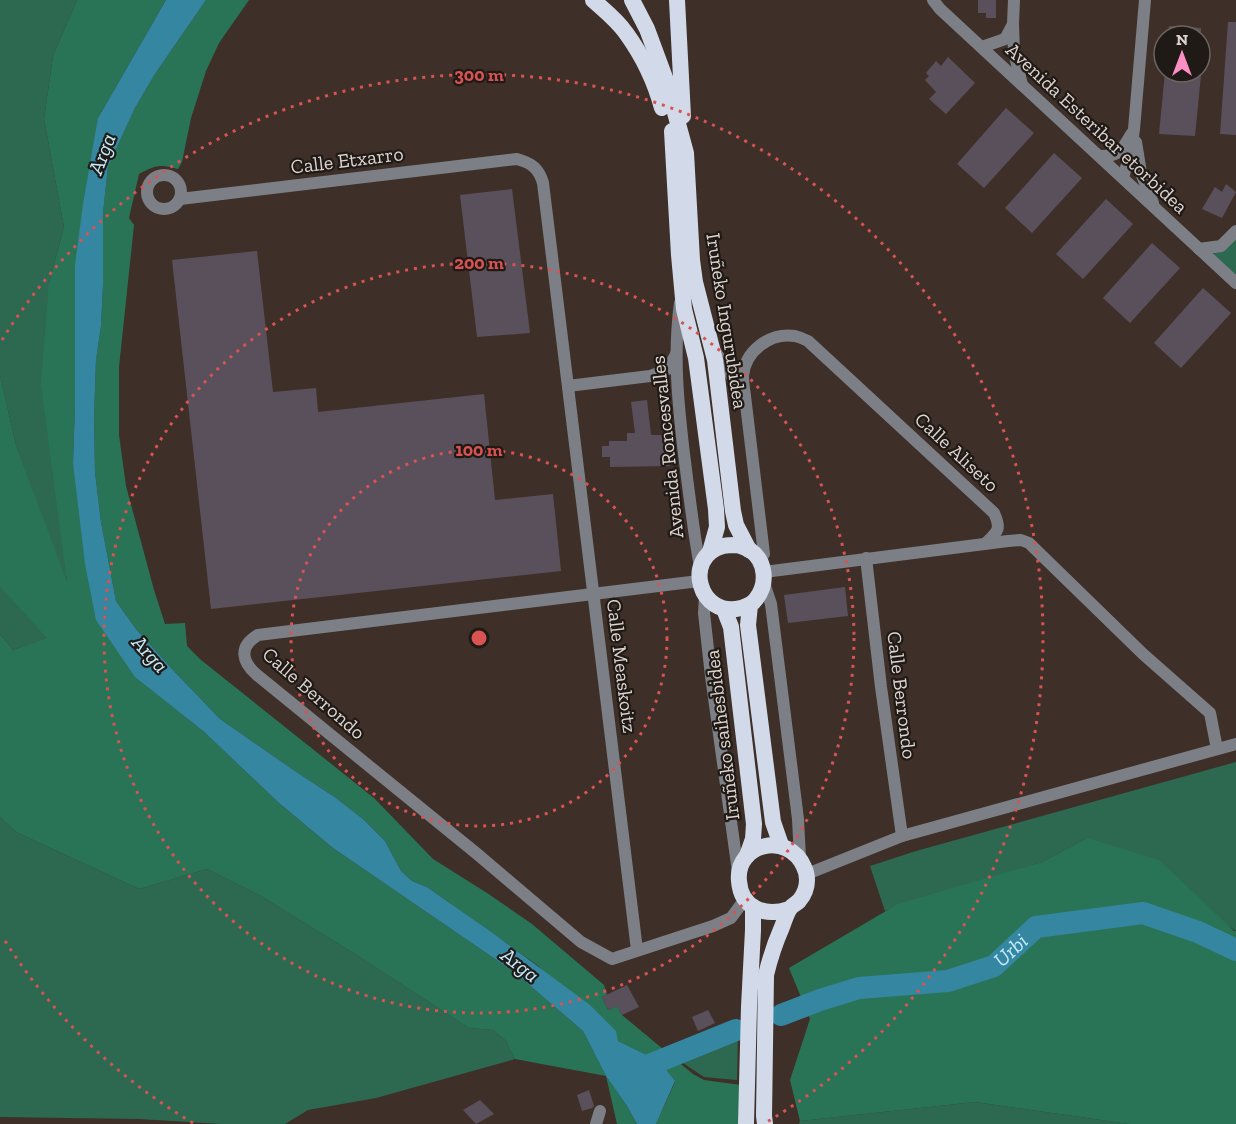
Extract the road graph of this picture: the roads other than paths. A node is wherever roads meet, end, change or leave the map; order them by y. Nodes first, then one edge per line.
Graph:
1 (592, 0) edge
2 (632, 0) edge
3 (677, 0) edge
4 (933, 0) edge
5 (1014, 0) edge
6 (1145, 0) edge
7 (1013, 24) junction
8 (982, 47) junction
9 (1023, 85) junction
10 (1134, 129) junction
11 (680, 153) junction
12 (1099, 156) junction
13 (518, 159) joint
14 (1123, 177) junction
15 (180, 199) dead end
16 (1155, 208) junction
17 (1236, 231) edge
18 (1199, 249) junction
19 (1236, 283) edge
20 (682, 286) junction
21 (711, 345) junction
22 (676, 352) junction
23 (568, 386) junction
24 (745, 396) junction
25 (985, 544) junction
26 (710, 552) junction
27 (866, 558) junction
28 (759, 566) junction
29 (702, 582) junction
30 (593, 595) junction
31 (750, 605) junction
32 (724, 609) junction
33 (1236, 744) edge
34 (1217, 749) junction
35 (902, 836) junction
36 (781, 845) junction
37 (747, 856) junction
38 (804, 866) junction
39 (738, 875) junction
40 (749, 904) junction
41 (789, 909) junction
42 (637, 950) junction
43 (600, 1111) dead end
44 (596, 1124) edge
45 (746, 1124) edge
46 (765, 1124) edge

1 - 11 highway
2 - 11 highway, Iruñeko Ingurubidea
3 - 11 highway
4 - 8 street, Avenida Esteribar etorbidea
5 - 7 street
6 - 10 street
7 - 8 street
7 - 9 street
8 - 9 street, Avenida Esteribar etorbidea
9 - 12 street, Avenida Esteribar etorbidea
10 - 12 street
10 - 14 street
10 - 16 street
11 - 20 highway, Iruñeko Ingurubidea
11 - 21 highway, Iruñeko Ingurubidea
12 - 14 street, Avenida Esteribar etorbidea
13 - 15 street, Calle Etxarro
13 - 23 street, Calle Measkoitz
14 - 16 street, Avenida Esteribar etorbidea
16 - 18 street, Avenida Esteribar etorbidea
17 - 18 street
18 - 19 street, Avenida Esteribar etorbidea
20 - 22 street, Avenida Roncesvalles
20 - 26 highway
21 - 24 street
21 - 28 highway, Iruñeko Ingurubidea
22 - 23 street
22 - 29 street, Avenida Roncesvalles
23 - 30 street, Calle Measkoitz
24 - 25 street, Calle Aliseto
24 - 28 street
25 - 27 street
25 - 34 street
26 - 28 highway
26 - 29 highway
27 - 28 street
27 - 35 street, Calle Berrondo
28 - 31 highway
28 - 38 street
29 - 30 street, Calle Berrondo
29 - 32 highway
29 - 39 street, Avenida Roncesvalles
30 - 42 street, Calle Measkoitz
30 - 42 street, Calle Berrondo
31 - 32 highway
31 - 36 highway, Iruñeko saihesbidea
32 - 37 highway, Iruñeko saihesbidea
33 - 34 street
34 - 35 street
35 - 38 street
36 - 37 highway
36 - 38 highway
37 - 39 highway
38 - 41 highway
39 - 40 highway
40 - 41 highway
40 - 42 street, Calle Berrondo
40 - 45 highway
41 - 46 highway
43 - 44 street

